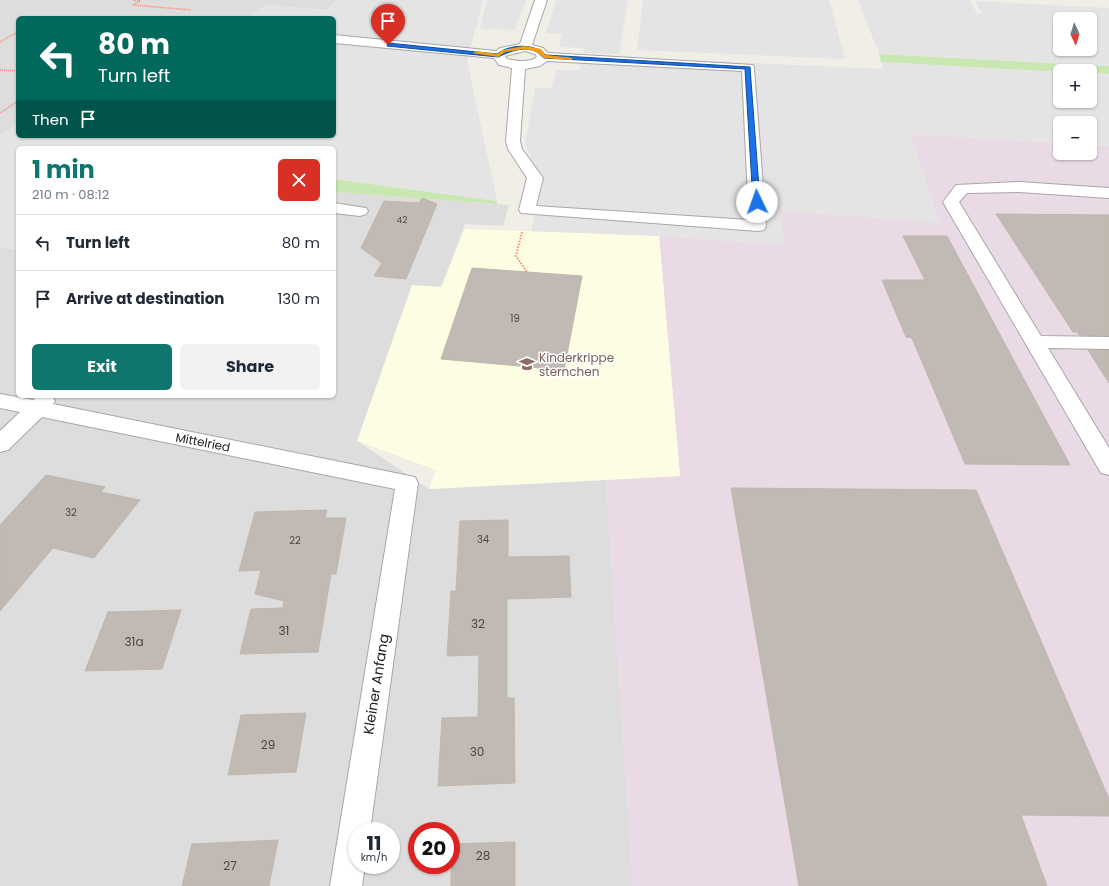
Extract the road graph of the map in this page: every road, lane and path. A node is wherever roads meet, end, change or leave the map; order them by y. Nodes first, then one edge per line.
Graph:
1 (133, 0) edge
2 (541, 0) edge
3 (191, 10) dead end
4 (16, 33) edge
5 (336, 39) edge
6 (0, 42) edge
7 (525, 47) junction
8 (498, 55) junction
9 (544, 56) junction
10 (518, 66) junction
11 (0, 70) edge
12 (16, 71) edge
13 (16, 102) edge
14 (0, 113) edge
15 (1109, 193) edge
16 (336, 208) edge
17 (527, 210) junction
18 (360, 211) dead end
19 (527, 272) dead end
20 (1035, 342) junction
21 (1109, 343) edge
22 (0, 401) edge
23 (43, 402) edge
24 (0, 444) edge
25 (1109, 467) edge
26 (407, 483) joint
27 (346, 886) edge

1 - 3 path
2 - 7 street
4 - 6 path
5 - 8 street
7 - 8 street
7 - 9 street
8 - 10 street
9 - 10 street
9 - 17 street
10 - 17 street
11 - 12 path
13 - 14 path
15 - 20 street
16 - 18 street
17 - 19 path
20 - 21 street
20 - 25 street
22 - 23 street, Mittelried
23 - 24 street
23 - 26 street, Mittelried
26 - 27 street, Kleiner Anfang

